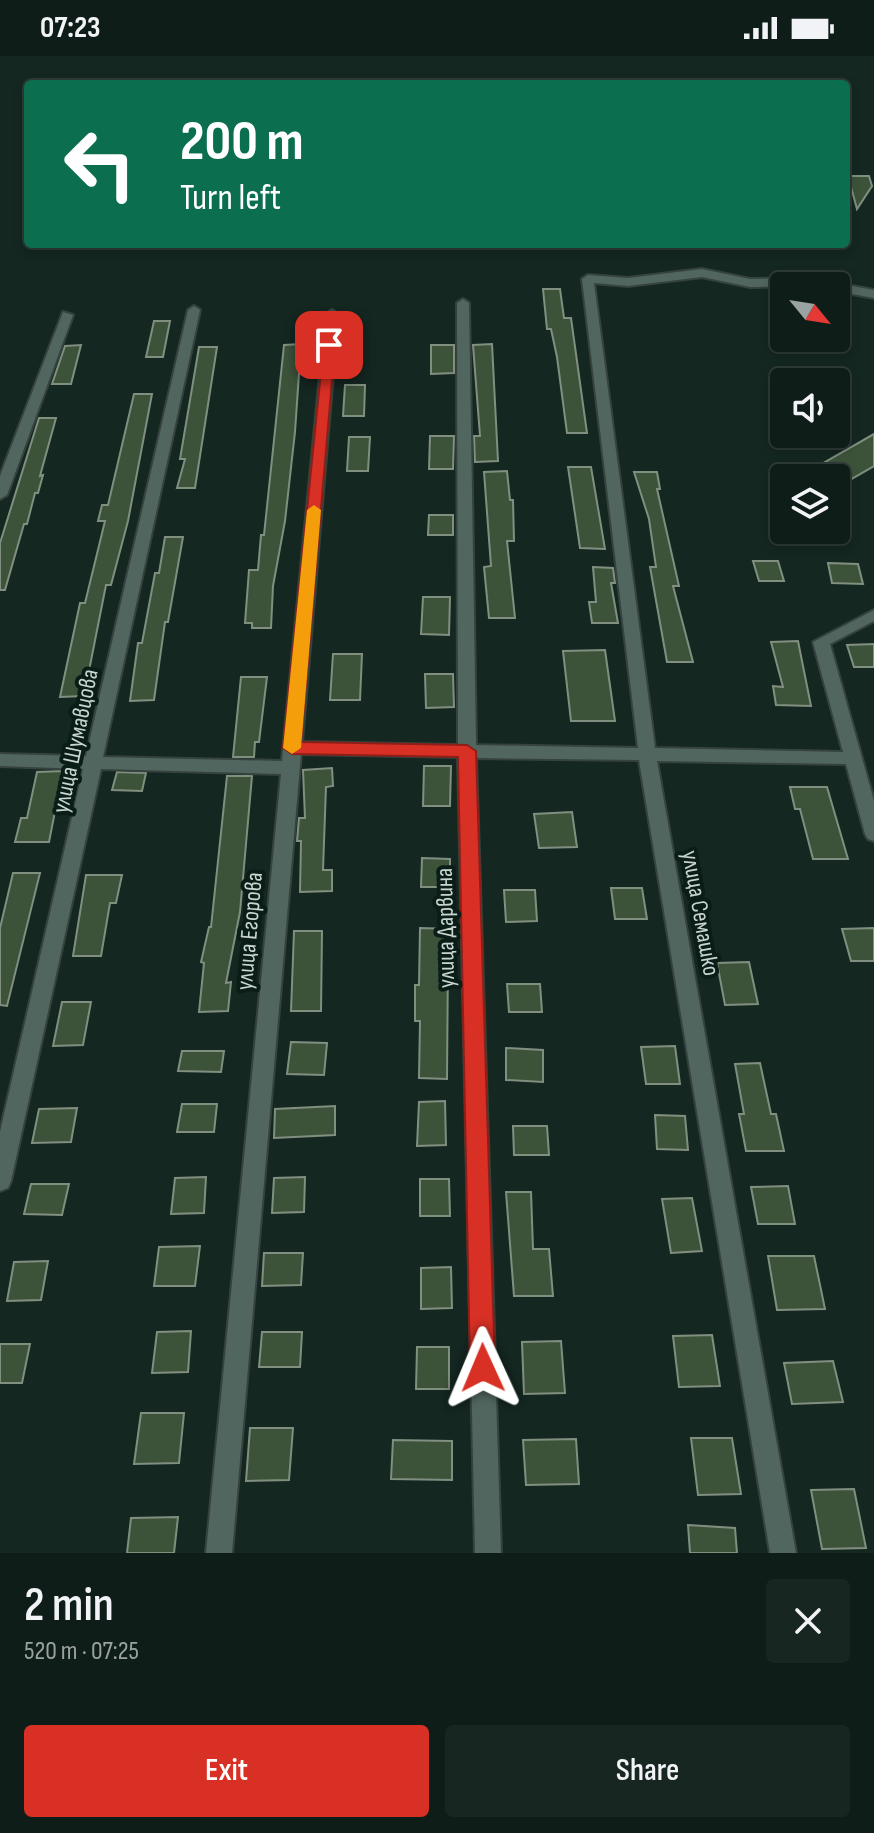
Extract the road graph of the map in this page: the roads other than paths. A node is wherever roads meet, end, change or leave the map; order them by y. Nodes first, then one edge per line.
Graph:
1 (770, 283) edge
2 (850, 290) edge
3 (874, 294) edge
4 (463, 303) dead end
5 (194, 310) dead end
6 (332, 314) dead end
7 (67, 315) dead end
8 (0, 495) edge
9 (874, 615) edge
10 (467, 751) junction
11 (647, 754) junction
12 (291, 758) junction
13 (853, 758) junction
14 (0, 760) edge
15 (95, 763) junction
16 (874, 834) edge
17 (0, 1181) edge
18 (219, 1553) edge
19 (488, 1553) edge
20 (783, 1553) edge

1 - 11 street, улица Семашко
2 - 3 street
4 - 10 street, улица Дарвина
5 - 15 street, улица Шумавцова
6 - 12 street, улица Егорова
7 - 8 street
9 - 13 street
10 - 11 street
10 - 12 street
10 - 19 street, улица Дарвина
11 - 13 street
11 - 20 street, улица Семашко
12 - 15 street
12 - 18 street, улица Егорова
13 - 16 street
14 - 15 street
15 - 17 street, улица Шумавцова

